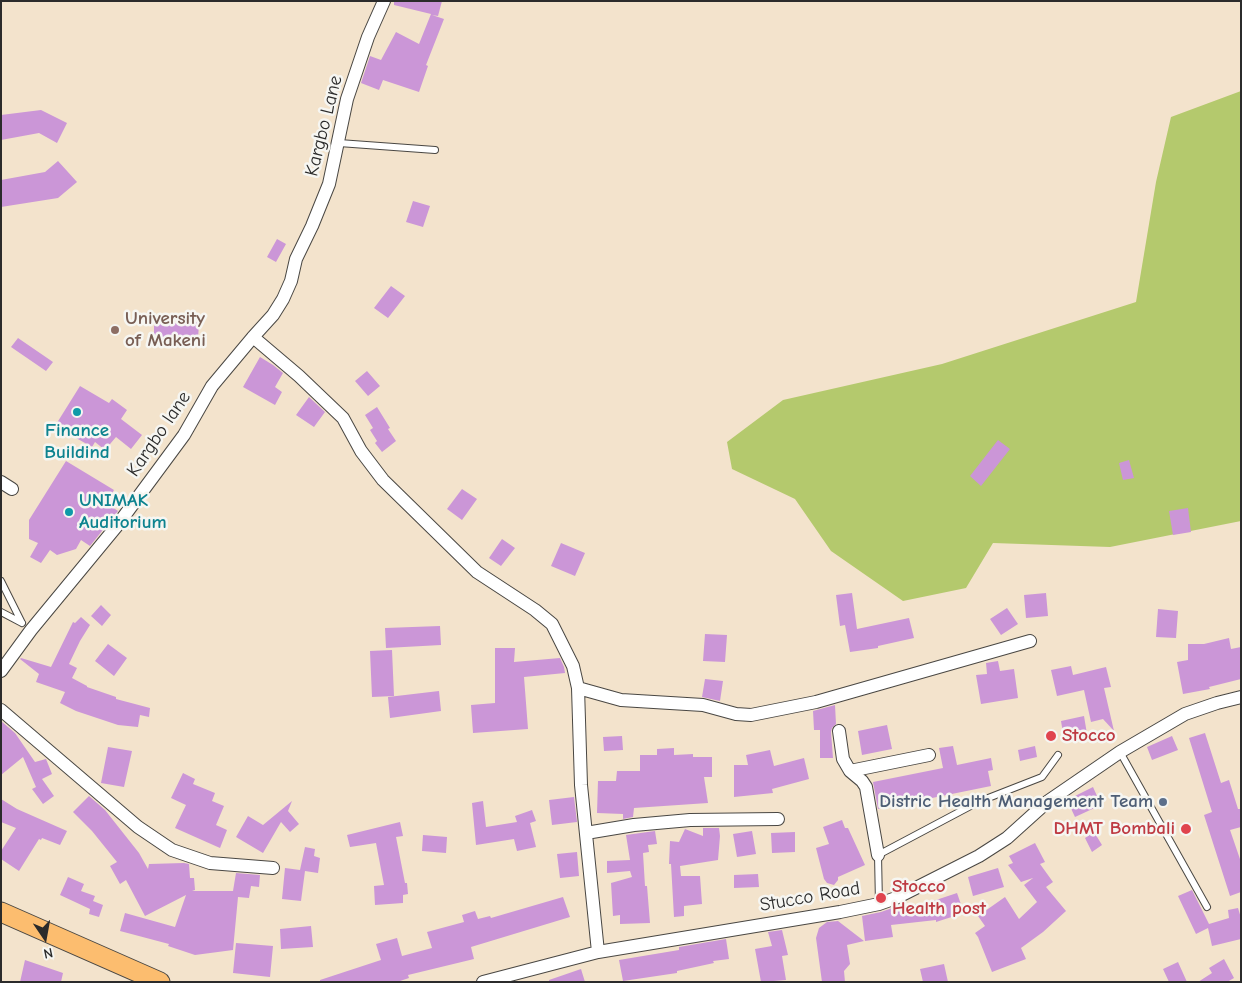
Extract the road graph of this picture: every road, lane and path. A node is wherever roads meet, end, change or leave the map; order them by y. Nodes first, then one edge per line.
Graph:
1 (384, 1) edge
2 (339, 143) junction
3 (435, 150) dead end
4 (296, 258) joint
5 (253, 337) junction
6 (1, 482) edge
7 (12, 490) dead end
8 (1, 581) edge
9 (1, 612) edge
10 (26, 627) junction
11 (1030, 641) dead end
12 (1, 671) edge
13 (578, 688) junction
14 (1241, 697) edge
15 (1, 710) edge
16 (839, 731) dead end
17 (1120, 752) junction
18 (1058, 754) dead end
19 (929, 755) dead end
20 (850, 771) junction
21 (778, 819) dead end
22 (586, 833) junction
23 (878, 855) junction
24 (273, 868) dead end
25 (878, 904) junction
26 (1207, 907) dead end
27 (1, 912) edge
28 (598, 952) junction
29 (160, 982) edge
30 (483, 982) edge

1 - 2 street, Kargbo Lane
2 - 3 lane
2 - 4 street, Kargbo Lane
4 - 5 street, Kargbo lane
5 - 10 street, Kargbo lane
5 - 13 street
6 - 7 street
8 - 10 lane
9 - 10 lane
10 - 12 street, Kargbo lane
11 - 13 street
13 - 22 street
14 - 17 street, Stucco Road
15 - 24 street
16 - 20 street
17 - 25 street, Stucco Road
17 - 26 lane
18 - 23 lane
19 - 20 street
20 - 23 street
21 - 22 street
22 - 28 street
23 - 25 lane
25 - 28 street, Stucco Road
27 - 29 main road
28 - 30 street, Stucco Road

